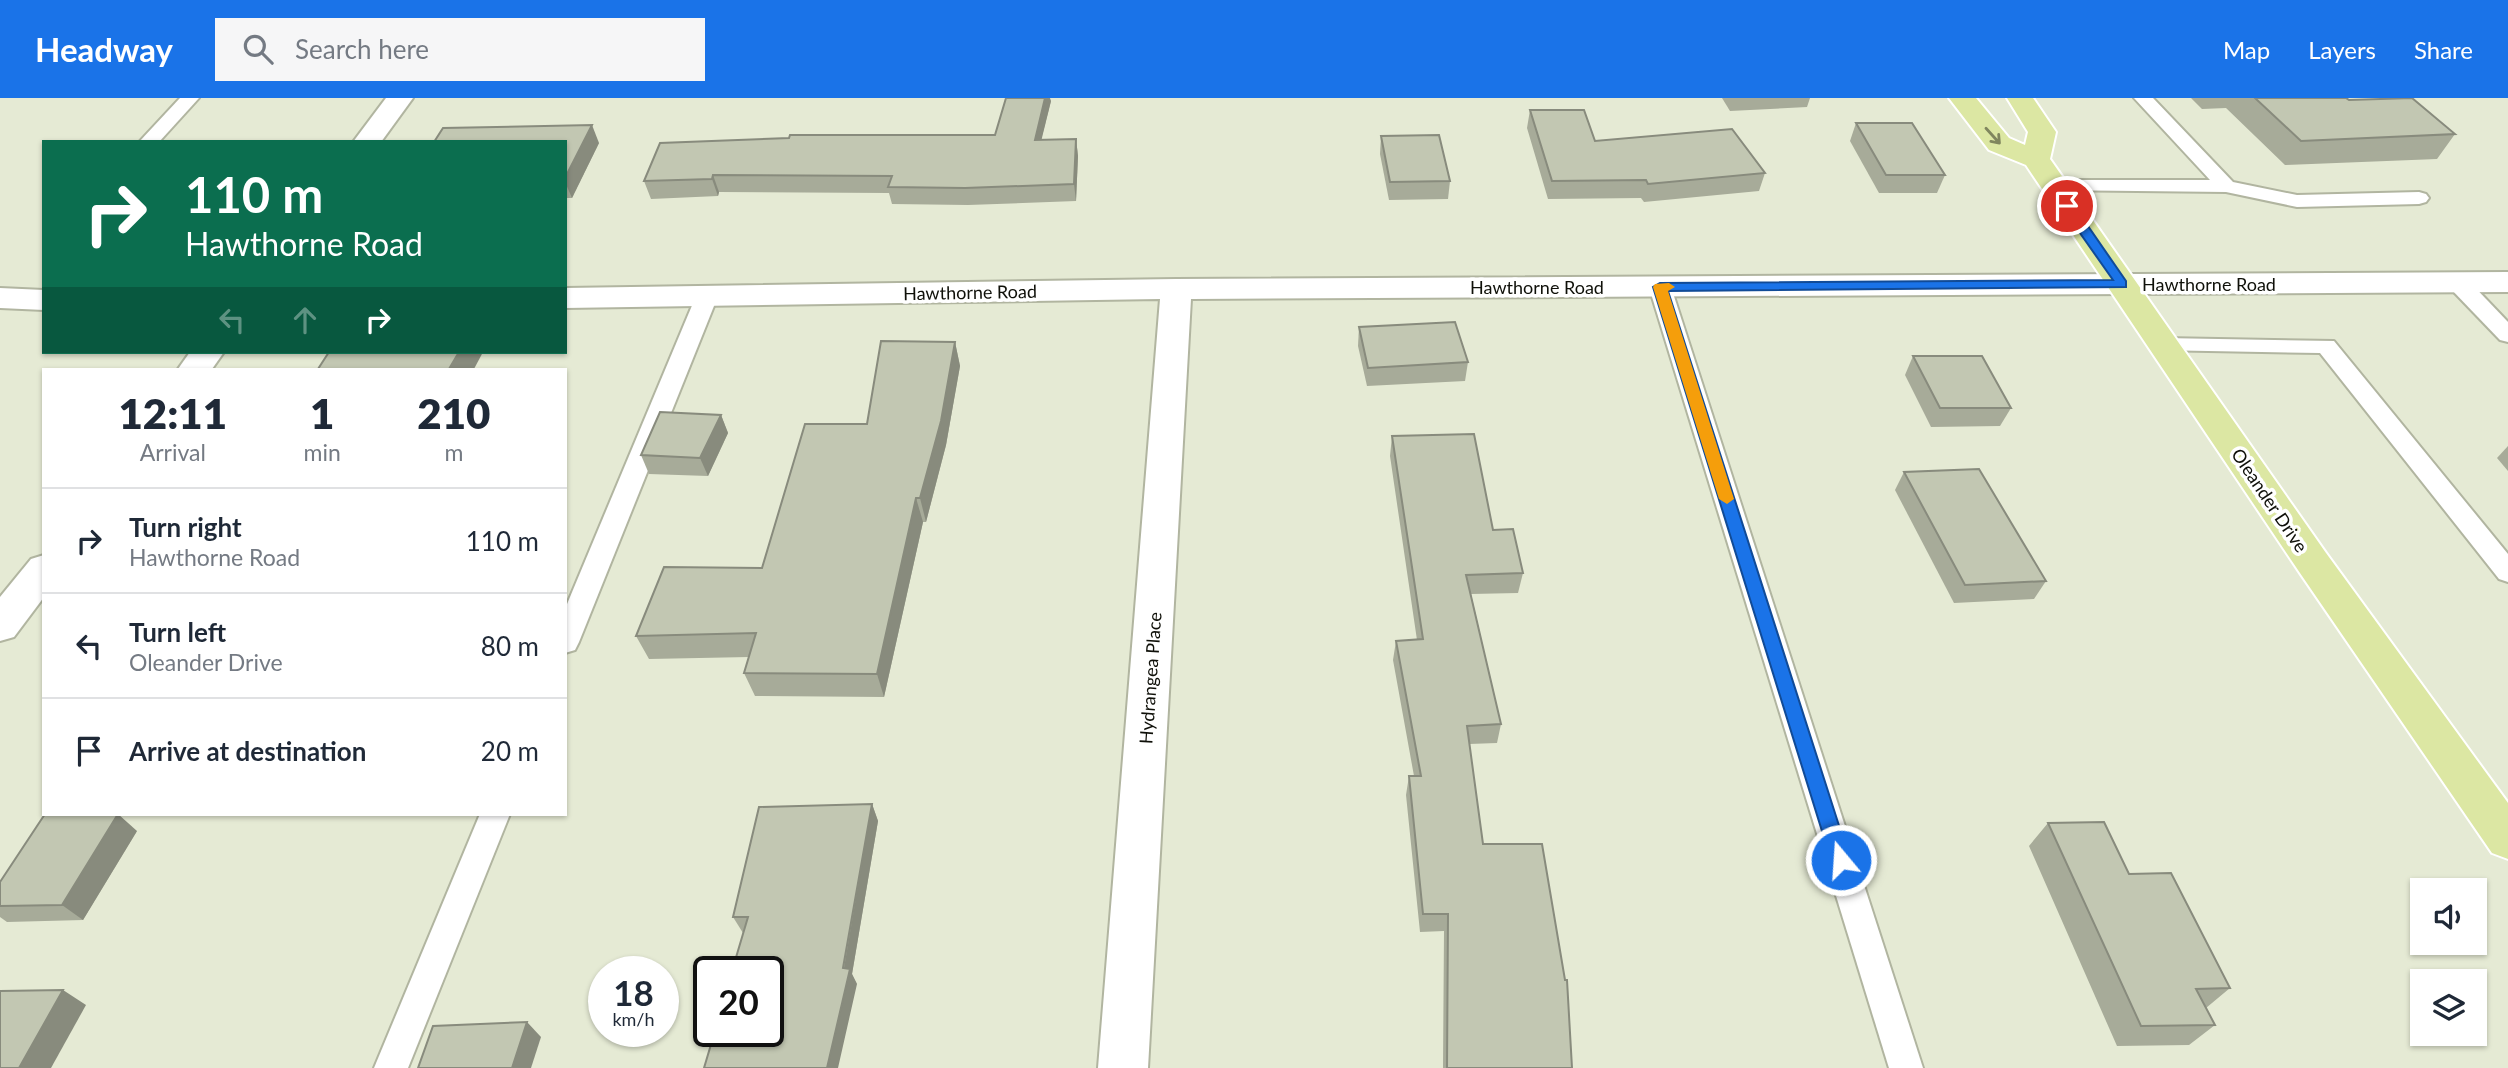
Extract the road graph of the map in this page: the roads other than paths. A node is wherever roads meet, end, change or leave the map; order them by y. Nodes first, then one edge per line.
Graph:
1 (190, 98) edge
2 (400, 98) edge
3 (1962, 98) edge
4 (2020, 98) edge
5 (2143, 98) edge
6 (150, 140) edge
7 (368, 140) edge
8 (2045, 173) junction
9 (2225, 186) junction
10 (2419, 198) dead end
11 (2508, 282) edge
12 (2458, 283) junction
13 (2122, 284) junction
14 (1660, 287) junction
15 (1176, 289) junction
16 (707, 296) junction
17 (567, 298) edge
18 (42, 300) edge
19 (4, 303) edge
20 (2508, 335) edge
21 (2163, 345) junction
22 (206, 354) edge
23 (195, 368) edge
24 (42, 572) edge
25 (2508, 572) edge
26 (0, 626) edge
27 (567, 637) edge
28 (494, 816) edge
29 (2505, 832) edge
30 (391, 1068) edge
31 (1123, 1068) edge
32 (1906, 1068) edge

1 - 6 lane
2 - 7 street
3 -> 8 main road
4 - 8 main road
5 - 9 lane
8 - 9 lane
8 - 13 main road, Oleander Drive
9 - 10 lane
11 - 12 street, Hawthorne Road
12 - 13 street, Hawthorne Road
12 - 20 lane
13 - 14 street, Hawthorne Road
13 - 21 main road, Oleander Drive
14 - 15 street, Hawthorne Road
14 - 32 lane
15 - 16 street, Hawthorne Road
15 - 31 street, Hydrangea Place
16 - 17 street, Hawthorne Road
16 - 27 lane
18 - 19 street
21 - 25 lane
21 - 29 main road, Oleander Drive
22 - 23 street
24 - 26 street
28 - 30 lane

